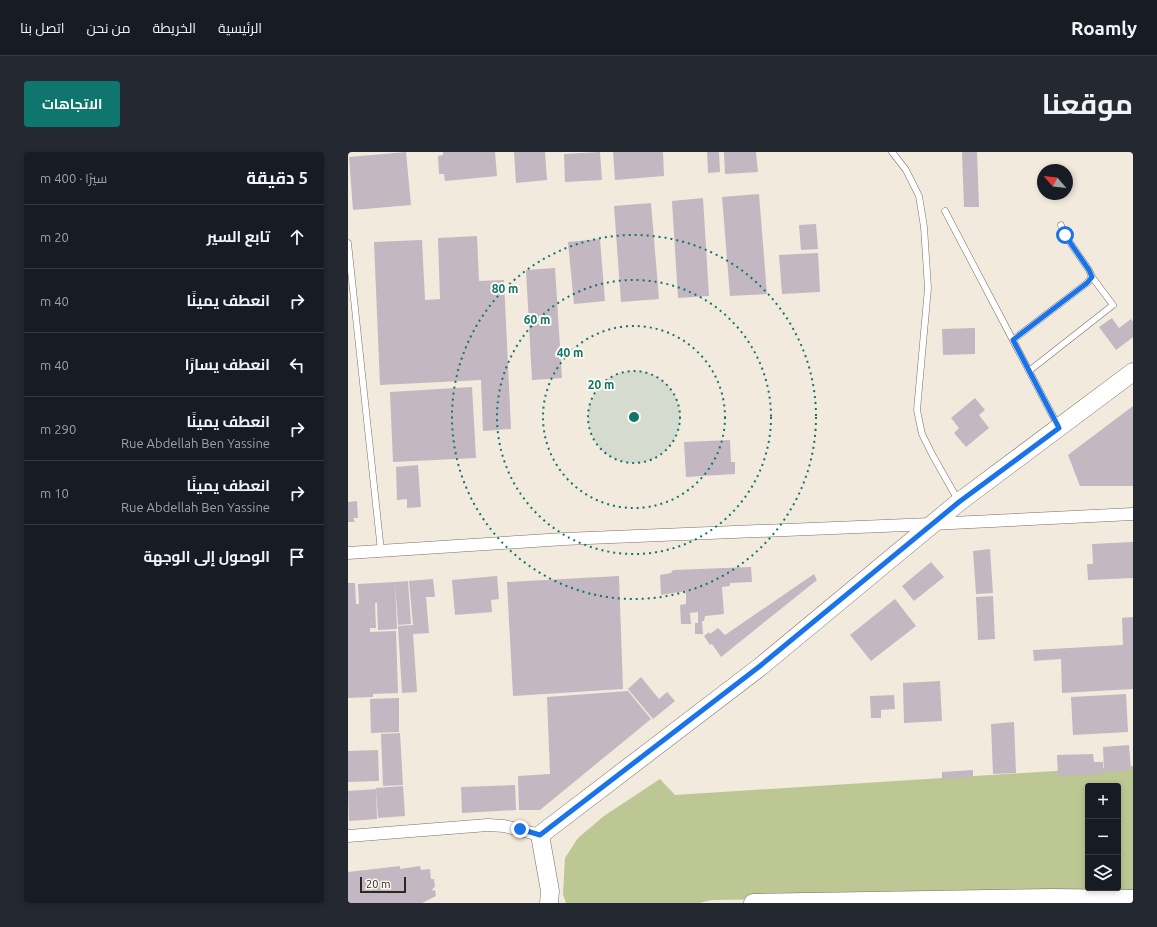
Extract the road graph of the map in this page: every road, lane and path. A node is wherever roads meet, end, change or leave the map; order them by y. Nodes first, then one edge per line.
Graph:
1 (892, 152) edge
2 (946, 211) dead end
3 (1061, 225) dead end
4 (348, 243) edge
5 (1092, 277) junction
6 (1013, 340) junction
7 (1029, 371) junction
8 (1133, 372) edge
9 (1059, 428) junction
10 (959, 502) junction
11 (1133, 514) edge
12 (931, 524) junction
13 (381, 551) junction
14 (348, 553) edge
15 (540, 835) junction
16 (348, 836) edge
17 (1132, 901) edge
18 (549, 903) edge
19 (752, 903) edge

1 - 10 lane
2 - 6 lane
3 - 5 lane
4 - 13 lane
5 - 6 lane
5 - 7 lane
6 - 7 lane
7 - 9 lane
8 - 9 street
9 - 10 street
10 - 12 street
11 - 12 street
12 - 13 street
12 - 15 street
13 - 14 street
15 - 16 street
15 - 18 street
17 - 19 street

